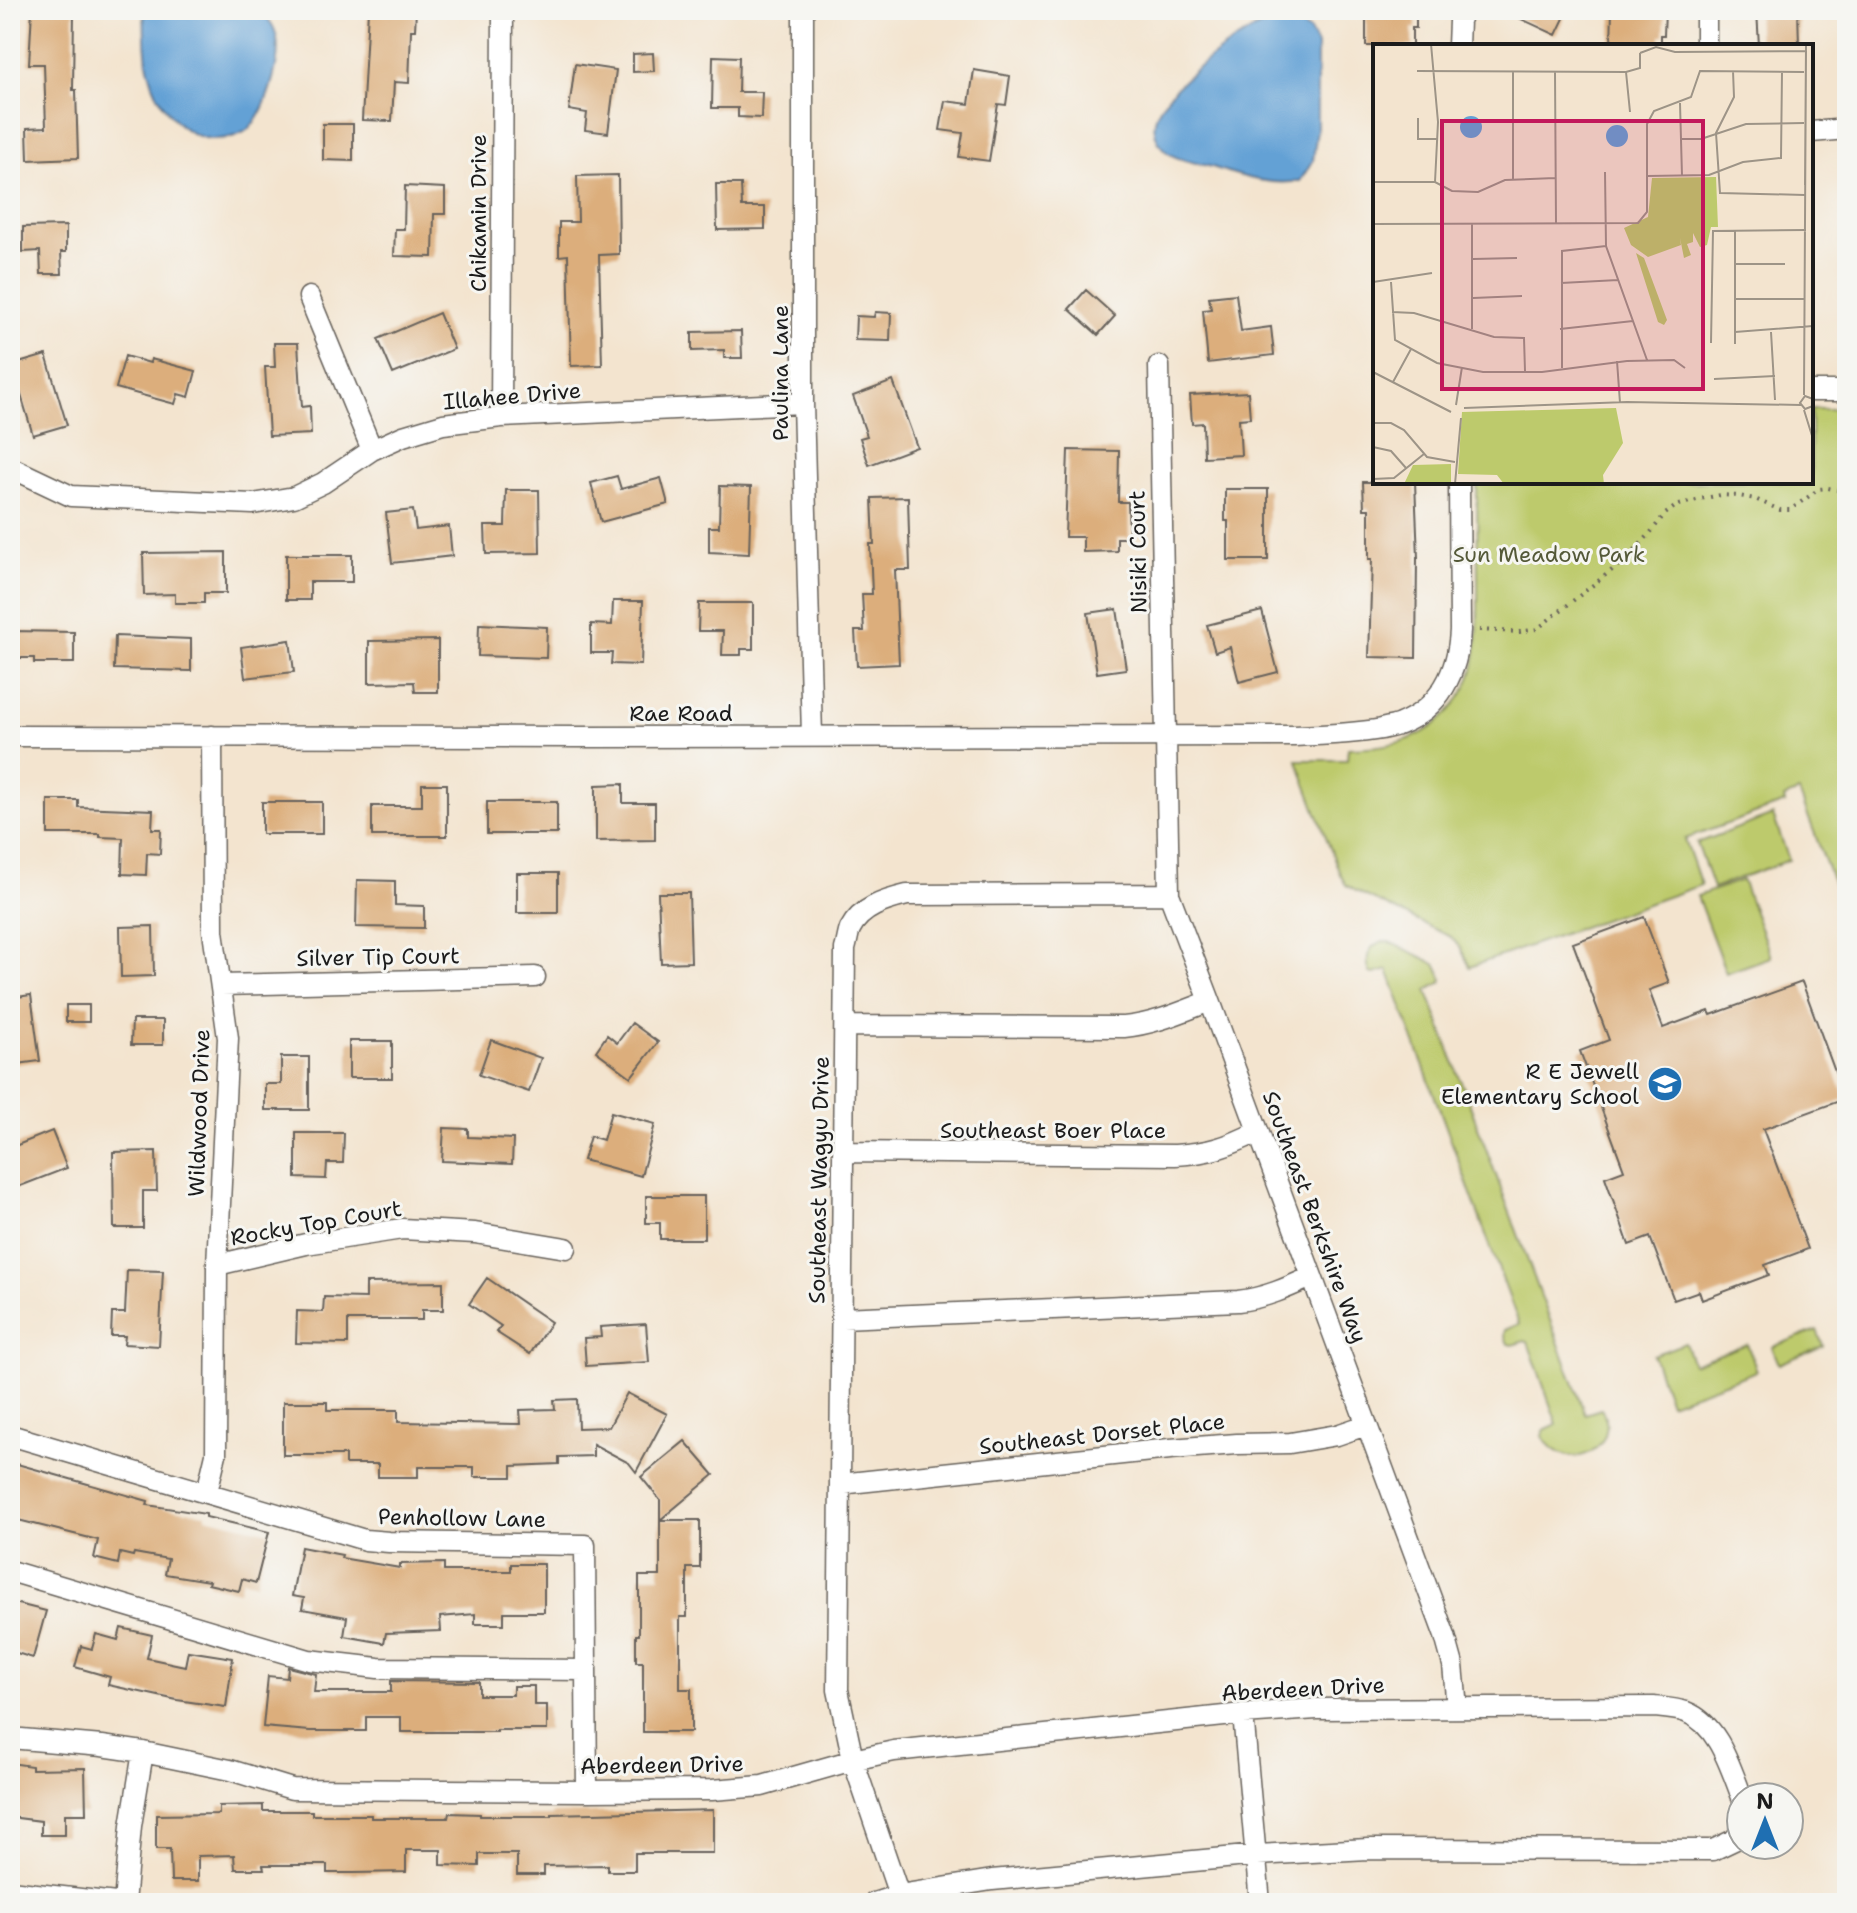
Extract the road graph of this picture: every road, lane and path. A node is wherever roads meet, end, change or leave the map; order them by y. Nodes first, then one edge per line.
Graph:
1 (503, 10) edge
2 (803, 10) edge
3 (1463, 10) edge
4 (1706, 10) edge
5 (1458, 44) edge
6 (1706, 44) edge
7 (1847, 129) edge
8 (1813, 132) edge
9 (309, 297) dead end
10 (1159, 366) dead end
11 (1813, 391) edge
12 (1847, 391) edge
13 (803, 403) junction
14 (501, 417) junction
15 (372, 450) junction
16 (10, 467) edge
17 (1459, 484) edge
18 (1847, 492) edge
19 (1460, 630) junction
20 (10, 736) edge
21 (212, 736) junction
22 (812, 736) junction
23 (1166, 736) junction
24 (1169, 894) junction
25 (535, 977) dead end
26 (221, 985) junction
27 (1210, 1001) junction
28 (845, 1026) junction
29 (1257, 1132) junction
30 (843, 1152) junction
31 (566, 1248) dead end
32 (217, 1265) junction
33 (1311, 1277) junction
34 (842, 1318) junction
35 (1366, 1425) junction
36 (10, 1435) edge
37 (840, 1484) junction
38 (207, 1492) junction
39 (10, 1571) edge
40 (586, 1670) junction
41 (1457, 1708) junction
42 (1243, 1714) junction
43 (10, 1738) edge
44 (143, 1752) junction
45 (853, 1760) junction
46 (1736, 1781) edge
47 (587, 1791) junction
48 (1725, 1844) edge
49 (1257, 1855) junction
50 (10, 1891) edge
51 (899, 1895) junction
52 (116, 1903) edge
53 (124, 1903) edge
54 (874, 1903) edge
55 (1260, 1903) edge

1 - 14 street, Chikamin Drive
2 - 13 street, Paulina Lane
3 - 5 street
4 - 6 street
7 - 8 street
9 - 15 street
10 - 23 street, Nisiki Court
11 - 12 street
13 - 14 street, Illahee Drive
13 - 22 street, Paulina Lane
14 - 15 street, Illahee Drive
15 - 16 street, Illahee Drive
17 - 19 street, Rae Road
18 - 19 path
19 - 23 street, Rae Road
20 - 21 street, Rae Road
21 - 22 street, Rae Road
21 - 26 street, Wildwood Drive
22 - 23 street, Rae Road
23 - 24 street, Southeast Berkshire Way
24 - 27 street, Southeast Berkshire Way
24 - 28 street, Southeast Wagyu Drive
25 - 26 street, Silver Tip Court
26 - 32 street, Wildwood Drive
27 - 28 street
27 - 29 street, Southeast Berkshire Way
28 - 30 street, Southeast Wagyu Drive
29 - 30 street, Southeast Boer Place
29 - 33 street, Southeast Berkshire Way
30 - 34 street, Southeast Wagyu Drive
31 - 32 street, Rocky Top Court
32 - 38 street, Wildwood Drive
33 - 34 street
33 - 35 street, Southeast Berkshire Way
34 - 37 street, Southeast Wagyu Drive
35 - 37 street, Southeast Dorset Place
35 - 41 street, Southeast Berkshire Way
36 - 38 street, Penhollow Lane
37 - 45 street, Southeast Wagyu Drive
38 - 40 street, Penhollow Lane
39 - 40 street
40 - 47 street, Penhollow Lane
41 - 42 street, Aberdeen Drive
41 - 46 street, Aberdeen Drive
42 - 45 street, Aberdeen Drive
42 - 49 street
43 - 44 street, Aberdeen Drive
44 - 47 street, Aberdeen Drive
44 - 53 street
45 - 47 street, Aberdeen Drive
45 - 51 street, Southeast Wagyu Drive
48 - 49 street
49 - 51 street
49 - 55 street
50 - 52 street
51 - 54 street

